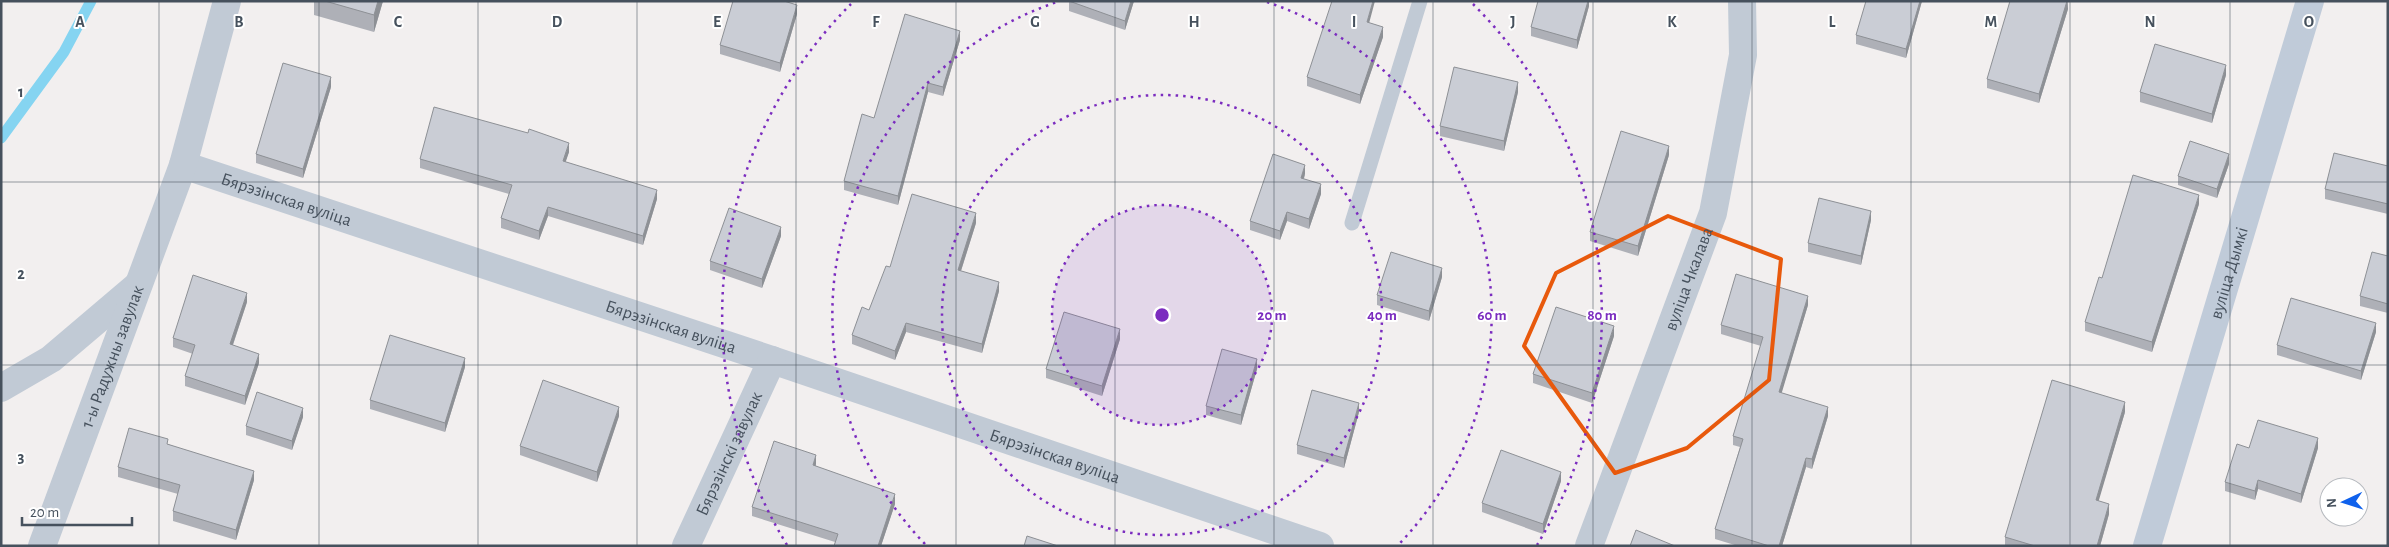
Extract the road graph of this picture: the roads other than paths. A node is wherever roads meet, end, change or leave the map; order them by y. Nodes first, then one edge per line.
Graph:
1 (227, 1) edge
2 (1420, 1) edge
3 (1742, 1) edge
4 (2310, 1) edge
5 (183, 165) junction
6 (1352, 223) dead end
7 (138, 286) junction
8 (772, 360) junction
9 (1, 388) edge
10 (1280, 539) edge
11 (45, 544) edge
12 (686, 546) edge
13 (1320, 546) edge
14 (1588, 546) edge
15 (2147, 546) edge

1 - 5 street
2 - 6 lane
3 - 14 street, вуліца Чкалава
4 - 15 main road, вуліца Дымкі
5 - 7 street, 1-ы Радужны завулак
5 - 8 street, Бярэзінская вуліца
7 - 9 street
7 - 11 street, 1-ы Радужны завулак
8 - 10 street, Бярэзінская вуліца
8 - 12 street, Бярэзінскі завулак
10 - 13 street, Бярэзінская вуліца

